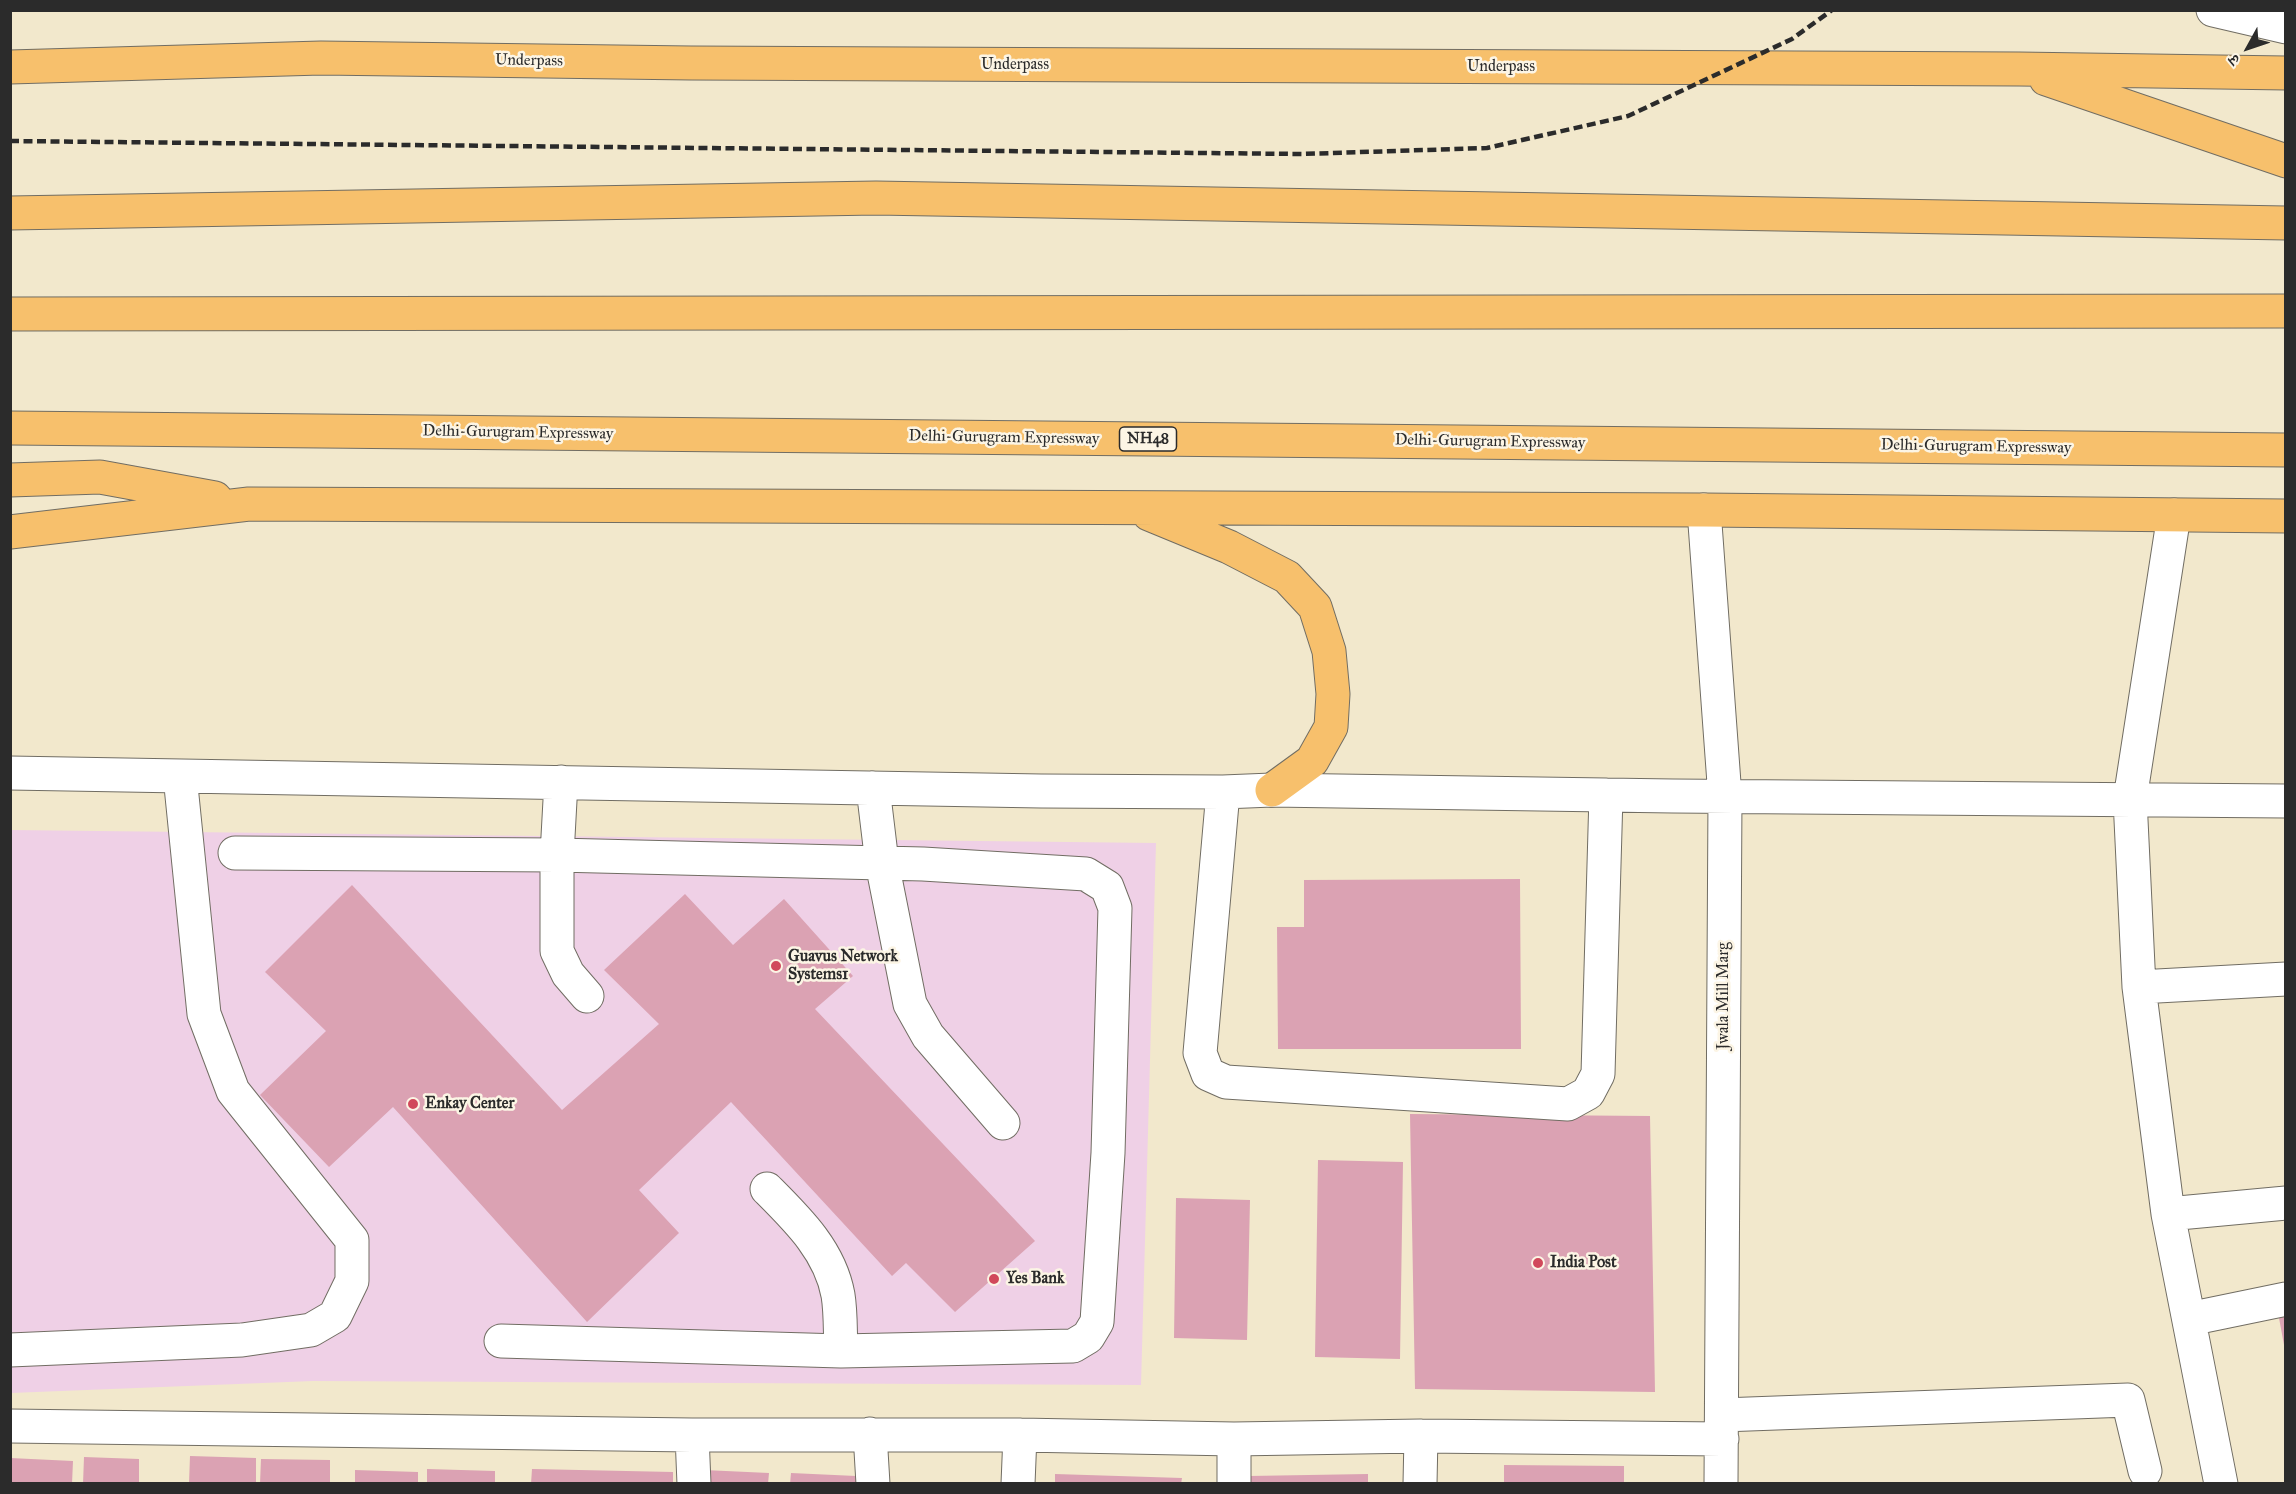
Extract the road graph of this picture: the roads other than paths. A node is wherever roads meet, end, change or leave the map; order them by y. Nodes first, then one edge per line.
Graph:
1 (2213, 10) edge
2 (2286, 27) edge
3 (10, 68) edge
4 (2019, 69) junction
5 (2286, 73) edge
6 (2286, 161) edge
7 (10, 213) edge
8 (2286, 224) edge
9 (2286, 311) edge
10 (10, 314) edge
11 (10, 428) edge
12 (2286, 450) edge
13 (10, 480) edge
14 (249, 504) junction
15 (1134, 508) junction
16 (1704, 510) junction
17 (2174, 515) junction
18 (2286, 516) edge
19 (10, 532) edge
20 (10, 773) edge
21 (180, 776) junction
22 (561, 782) junction
23 (873, 788) junction
24 (1272, 790) junction
25 (1223, 792) junction
26 (1606, 795) junction
27 (1725, 797) junction
28 (2130, 799) junction
29 (2286, 801) edge
30 (235, 854) dead end
31 (557, 855) junction
32 (882, 863) junction
33 (2286, 979) edge
34 (2139, 987) junction
35 (587, 996) dead end
36 (1003, 1123) dead end
37 (767, 1189) dead end
38 (2286, 1203) edge
39 (2168, 1215) junction
40 (2286, 1299) edge
41 (2189, 1319) junction
42 (501, 1341) dead end
43 (10, 1350) edge
44 (840, 1351) junction
45 (10, 1426) edge
46 (1722, 1427) junction
47 (692, 1434) junction
48 (870, 1434) junction
49 (1020, 1435) junction
50 (1421, 1436) junction
51 (1234, 1439) junction
52 (2145, 1472) dead end
53 (694, 1484) edge
54 (873, 1484) edge
55 (1018, 1484) edge
56 (1234, 1484) edge
57 (1420, 1484) edge
58 (1721, 1484) edge
59 (2221, 1484) edge

1 - 2 street
3 - 4 main road, Underpass
4 - 5 main road, Underpass
4 - 6 main road
7 - 8 main road
9 - 10 main road
11 - 12 main road, Delhi-Gurugram Expressway / NH48
13 - 14 main road
14 - 15 main road
14 - 19 main road
15 - 16 main road
15 - 24 main road
16 - 17 main road
16 - 27 street, Jwala Mill Marg
17 - 18 main road
17 - 28 street
20 - 21 street
21 - 22 street
21 - 43 street
22 - 23 street
22 - 31 street
23 - 25 street
23 - 32 street
24 - 25 street
24 - 26 street
25 - 26 street
26 - 27 street
27 - 28 street
27 - 46 street, Jwala Mill Marg
28 - 29 street
28 - 34 street
30 - 31 street
31 - 32 street
31 - 35 street
32 - 36 street
32 - 44 street
33 - 34 street
34 - 39 street
37 - 44 street
38 - 39 street
39 - 41 street
40 - 41 street
41 - 59 street
42 - 44 street
45 - 47 street
46 - 50 street
46 - 52 street
46 - 58 street, Jwala Mill Marg
47 - 48 street
47 - 53 street
48 - 49 street
48 - 54 street
49 - 51 street
49 - 55 street
50 - 51 street
50 - 57 street
51 - 56 street

